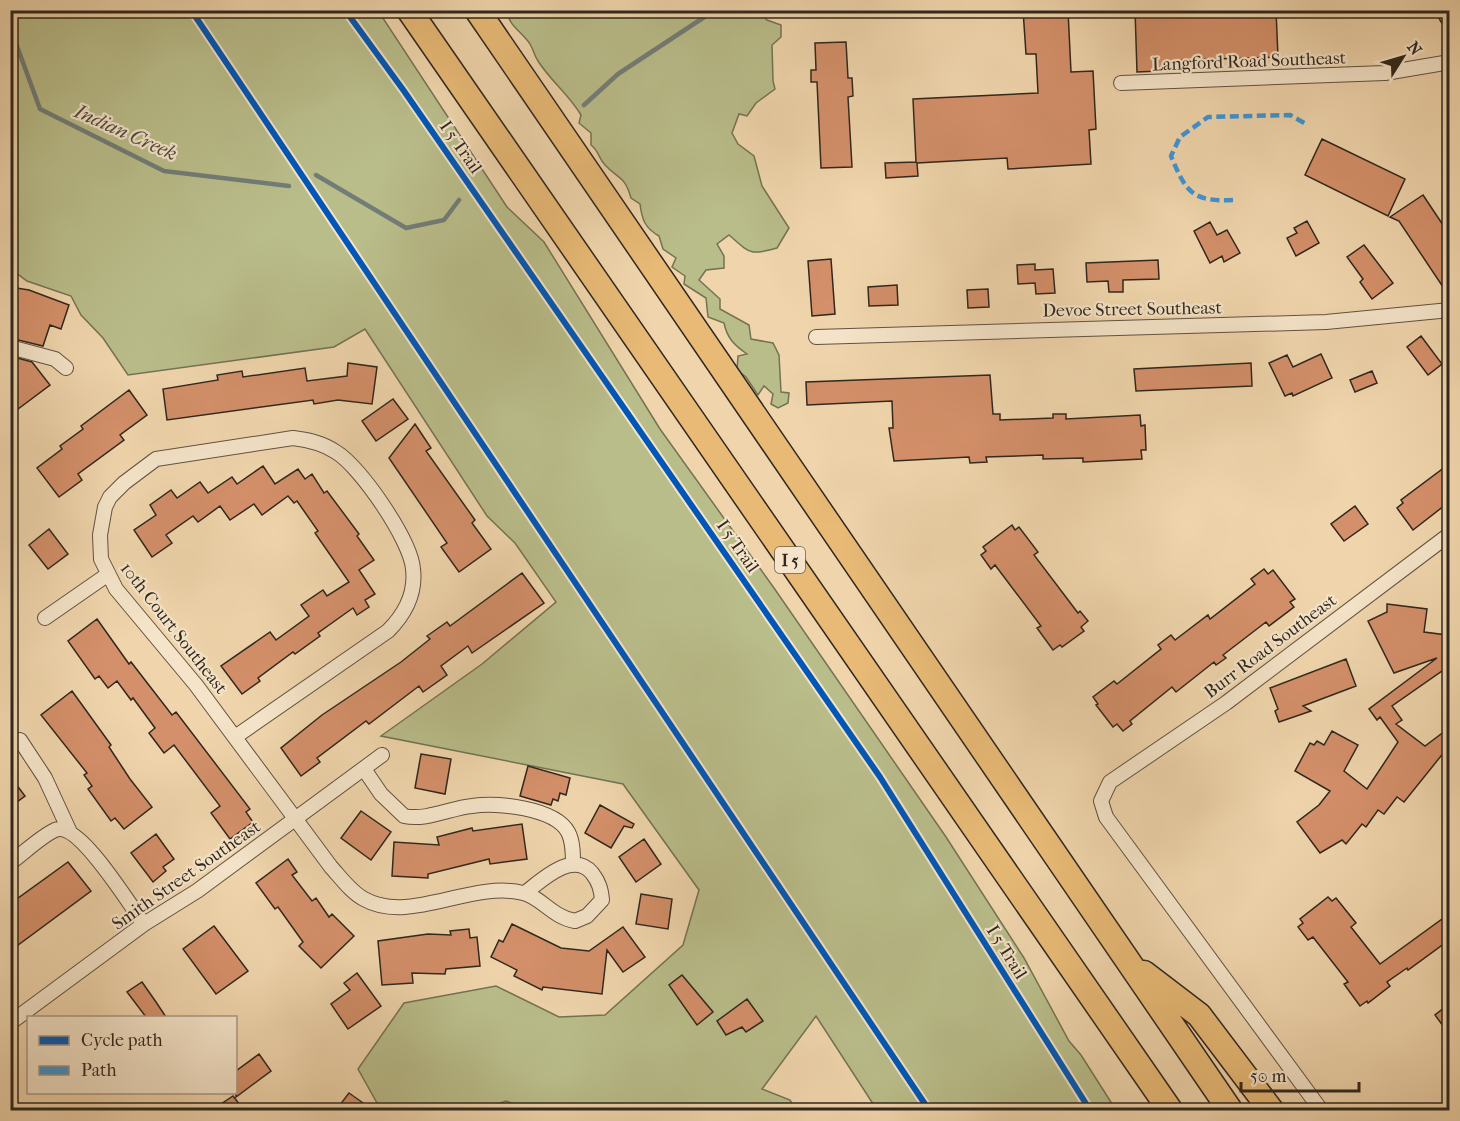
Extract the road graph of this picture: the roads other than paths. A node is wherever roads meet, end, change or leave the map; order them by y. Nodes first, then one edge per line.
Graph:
1 (409, 10) edge
2 (477, 10) edge
3 (1449, 62) edge
4 (1120, 83) dead end
5 (1449, 310) edge
6 (816, 337) dead end
7 (10, 347) edge
8 (66, 368) dead end
9 (1449, 534) edge
10 (107, 575) junction
11 (45, 618) dead end
12 (235, 737) junction
13 (20, 740) dead end
14 (382, 755) dead end
15 (364, 769) junction
16 (296, 820) junction
17 (69, 830) junction
18 (10, 863) edge
19 (573, 864) junction
20 (525, 893) junction
21 (144, 924) junction
22 (1128, 961) junction
23 (10, 1023) edge
24 (1167, 1108) edge
25 (1230, 1110) edge
26 (1271, 1110) edge
27 (1321, 1110) edge

1 - 24 highway, I 5
2 - 22 highway
3 - 4 street, Langford Road Southeast
5 - 6 street, Devoe Street Southeast
7 - 8 street
9 - 27 street, Burr Road Southeast
10 - 11 street
10 - 12 street, 10th Court Southeast
10 - 12 street, 10th Court Southeast
12 - 16 street, 10th Court Southeast
13 - 17 street
14 - 15 street, Smith Street Southeast
15 - 16 street, Smith Street Southeast
15 - 19 street
16 - 20 street, 10th Court Southeast
16 - 21 street, Smith Street Southeast
17 - 18 street
17 - 21 street
19 - 20 street
19 - 20 street, 10th Court Southeast
21 - 23 street, Smith Street Southeast
22 - 25 highway
22 - 26 highway

